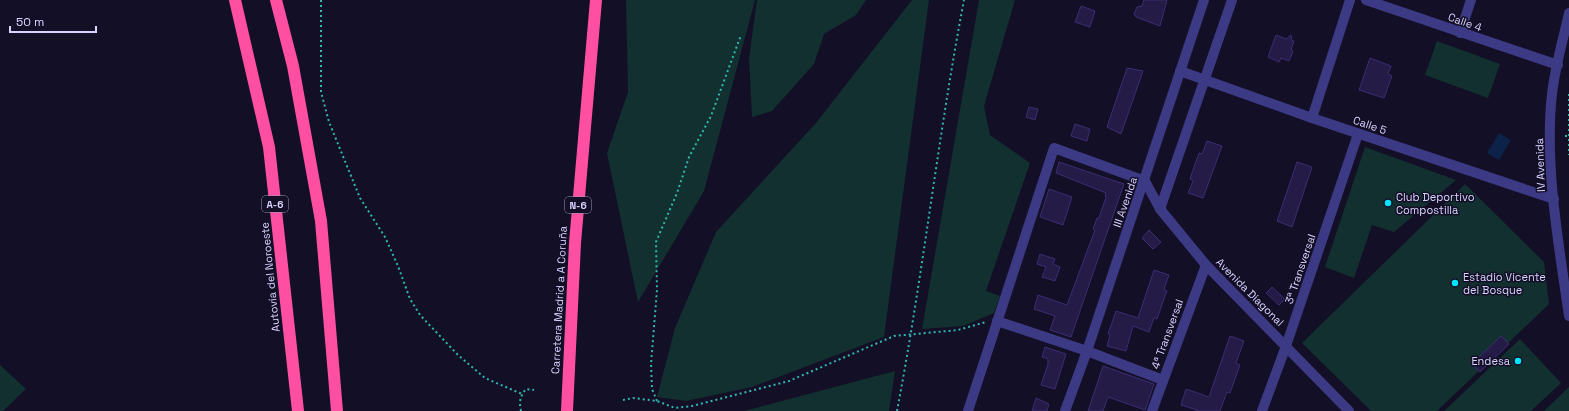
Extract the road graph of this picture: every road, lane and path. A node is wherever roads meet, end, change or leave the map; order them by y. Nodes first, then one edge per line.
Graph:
1 (234, 0) edge
2 (276, 0) edge
3 (321, 0) edge
4 (596, 0) edge
5 (964, 0) edge
6 (1204, 0) edge
7 (1232, 0) edge
8 (1350, 0) edge
9 (1366, 0) edge
10 (1471, 0) edge
11 (1569, 13) edge
12 (1460, 33) junction
13 (741, 35) dead end
14 (1558, 65) junction
15 (1180, 71) junction
16 (1205, 80) junction
17 (1569, 94) edge
18 (1568, 106) junction
19 (1569, 110) edge
20 (1312, 118) junction
21 (1358, 134) junction
22 (1565, 136) dead end
23 (1569, 136) edge
24 (1569, 143) edge
25 (1569, 155) edge
26 (1145, 181) junction
27 (1554, 199) junction
28 (1160, 209) junction
29 (1206, 265) junction
30 (1569, 316) edge
31 (998, 319) junction
32 (912, 333) junction
33 (1286, 346) junction
34 (1087, 351) junction
35 (1163, 380) junction
36 (534, 390) dead end
37 (522, 394) junction
38 (623, 400) dead end
39 (657, 402) junction
40 (298, 411) edge
41 (337, 411) edge
42 (521, 411) edge
43 (567, 411) edge
44 (897, 411) edge
45 (968, 411) edge
46 (1065, 411) edge
47 (1152, 411) edge
48 (1262, 411) edge
49 (1349, 411) edge

1 - 40 highway, Autovía del Noroeste / A-6
2 - 41 highway
3 - 37 path
4 - 43 highway, Carretera Madrid a A Coruña / N-6
5 - 32 path
6 - 15 street, III Avenida
7 - 16 street
8 - 20 street
9 - 12 street, Calle 4
10 - 12 street
11 - 14 street, IV Avenida
12 - 14 street, Calle 4
13 - 39 path
14 - 27 street, IV Avenida
15 - 16 street, Calle 5
15 - 26 street, III Avenida
16 - 20 street, Calle 5
16 - 28 street
17 - 18 path
18 - 19 path
18 - 24 path
20 - 21 street, Calle 5
21 - 27 street, Calle 5
21 - 33 street, 3ª Transversal
22 - 23 path, bridge
24 - 25 path
26 - 28 street, Avenida Diagonal
26 - 31 street
26 - 34 street, III Avenida
27 - 30 street, IV Avenida
28 - 29 street, Avenida Diagonal
29 - 33 street, Avenida Diagonal
29 - 35 street, 4ª Transversal
31 - 32 path
31 - 34 street
31 - 45 street
32 - 39 path
32 - 44 path
33 - 48 street, 3ª Transversal
33 - 49 street, Avenida Diagonal
34 - 35 street
34 - 46 street, III Avenida
35 - 47 street, 4ª Transversal
36 - 37 path
37 - 42 path
38 - 39 path

